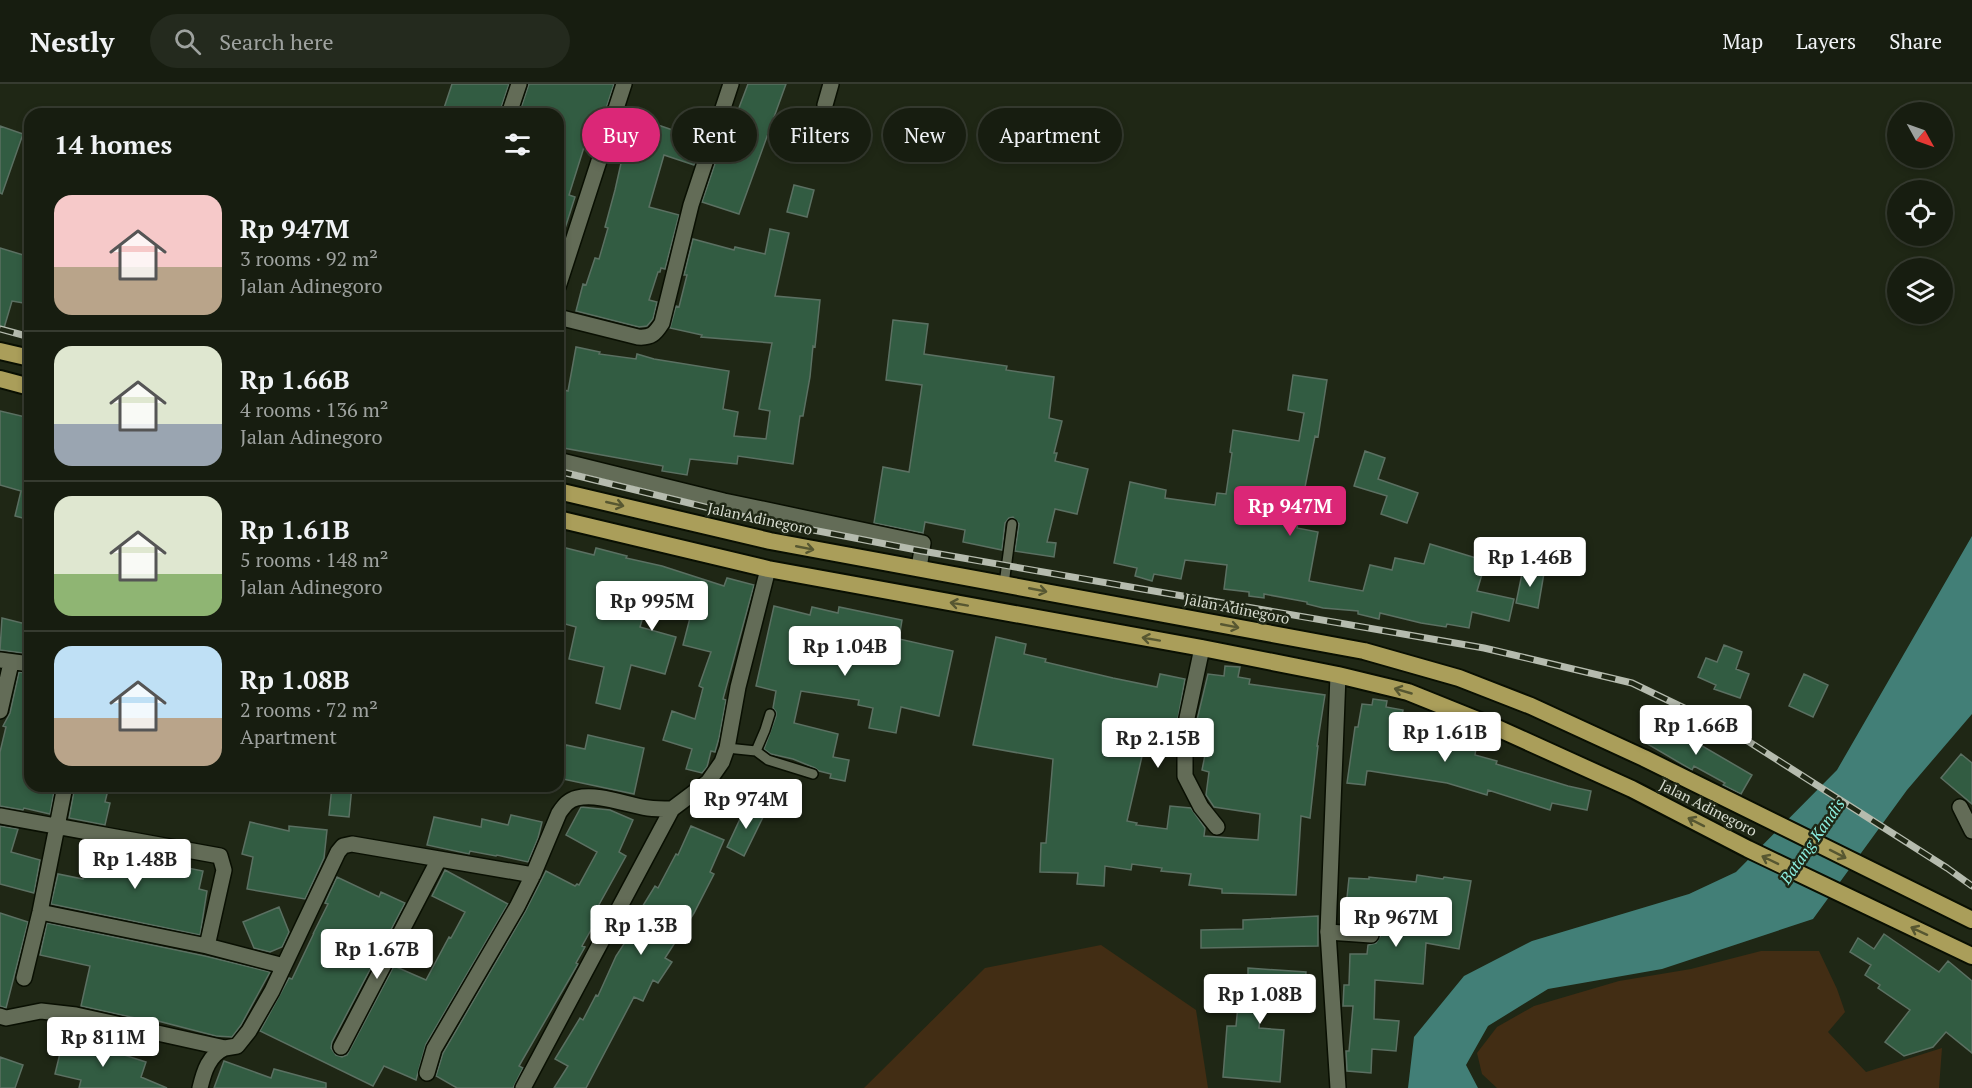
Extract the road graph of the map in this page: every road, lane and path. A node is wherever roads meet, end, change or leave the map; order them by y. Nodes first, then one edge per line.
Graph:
1 (519, 84) edge
2 (624, 84) edge
3 (730, 84) edge
4 (831, 84) edge
5 (825, 105) dead end
6 (511, 108) edge
7 (564, 269) edge
8 (564, 318) edge
9 (14, 355) edge
10 (3, 380) edge
11 (24, 385) edge
12 (564, 461) edge
13 (564, 492) edge
14 (564, 520) edge
15 (1012, 524) dead end
16 (851, 556) junction
17 (919, 568) junction
18 (768, 569) junction
19 (845, 584) junction
20 (1004, 584) junction
21 (1202, 648) junction
22 (6, 662) edge
23 (24, 664) edge
24 (1338, 675) junction
25 (0, 711) edge
26 (770, 714) dead end
27 (727, 748) junction
28 (756, 751) junction
29 (813, 774) dead end
30 (64, 792) edge
31 (1960, 807) dead end
32 (672, 809) junction
33 (0, 816) edge
34 (55, 827) junction
35 (1217, 827) dead end
36 (1972, 831) edge
37 (439, 860) junction
38 (533, 875) junction
39 (40, 912) junction
40 (1972, 920) edge
41 (1328, 932) junction
42 (1371, 935) dead end
43 (207, 946) junction
44 (1972, 956) edge
45 (284, 966) junction
46 (24, 978) dead end
47 (0, 1016) edge
48 (341, 1047) dead end
49 (225, 1048) junction
50 (427, 1073) dead end
51 (200, 1088) edge
52 (523, 1088) edge
53 (1338, 1088) edge

1 - 6 street
2 - 7 street
3 - 8 street
4 - 5 street
9 - 10 highway
10 - 11 highway
12 - 17 street
13 -> 16 highway, Jalan Adinegoro
14 - 18 highway, Jalan Adinegoro
15 - 20 lane
16 - 17 highway, Jalan Adinegoro
16 - 19 highway
17 - 20 highway, Jalan Adinegoro
18 - 19 highway, Jalan Adinegoro
18 - 27 street
21 -> 19 highway, Jalan Adinegoro
20 -> 40 highway, Jalan Adinegoro
21 - 24 highway, Jalan Adinegoro
21 - 35 street
22 - 23 street
22 - 25 street
24 - 41 street
44 -> 24 highway, Jalan Adinegoro
26 - 28 lane
27 - 28 lane
27 - 32 street
28 - 29 lane
30 - 34 street
31 - 36 street
32 - 38 street
32 - 52 street
33 - 34 street
34 - 39 street
34 - 43 street
37 - 38 street
37 - 45 street
37 - 48 street
38 - 50 street
39 - 43 street
39 - 46 street
41 - 42 street
41 - 53 street
43 - 45 street
45 - 49 street
47 - 49 street
49 - 51 street

